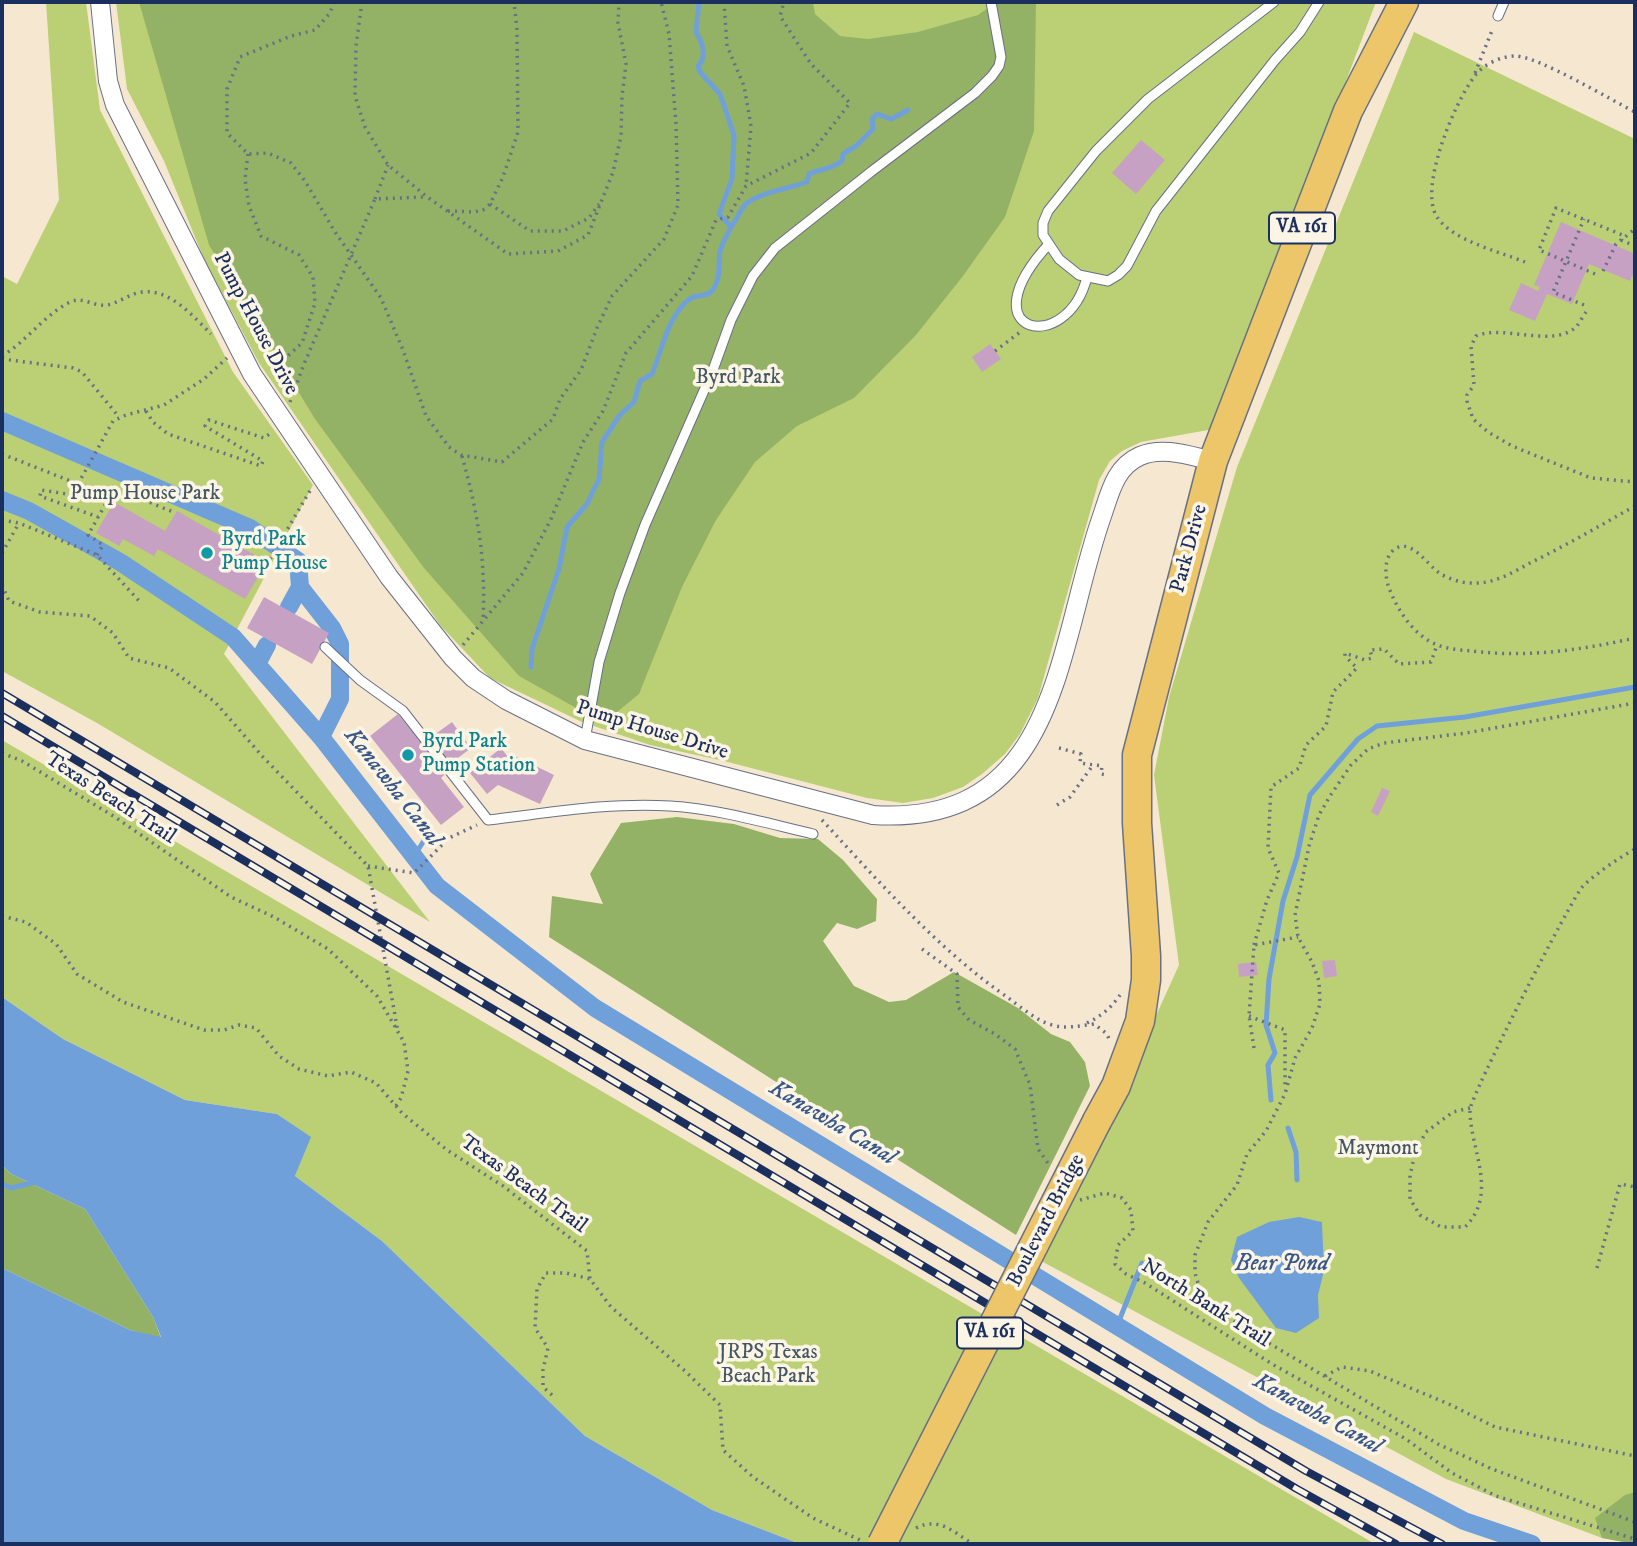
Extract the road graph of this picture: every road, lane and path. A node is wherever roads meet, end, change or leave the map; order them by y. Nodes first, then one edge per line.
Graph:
1 (100, 2) edge
2 (334, 2) edge
3 (362, 2) edge
4 (514, 2) edge
5 (620, 2) edge
6 (661, 2) edge
7 (724, 2) edge
8 (784, 2) edge
9 (991, 2) edge
10 (1274, 2) edge
11 (1319, 2) edge
12 (1404, 2) edge
13 (1504, 2) edge
14 (1498, 16) joint
15 (1475, 75) junction
16 (1635, 112) edge
17 (248, 154) junction
18 (388, 165) junction
19 (746, 186) junction
20 (426, 196) junction
21 (605, 196) junction
22 (375, 199) junction
23 (490, 204) junction
24 (448, 211) junction
25 (1584, 219) junction
26 (1635, 229) edge
27 (1623, 238) junction
28 (1049, 244) junction
29 (1635, 246) edge
30 (352, 257) junction
31 (1566, 261) junction
32 (1525, 262) dead end
33 (1603, 271) dead end
34 (1595, 274) dead end
35 (1087, 276) junction
36 (1584, 305) dead end
37 (1586, 312) dead end
38 (1029, 325) junction
39 (215, 339) dead end
40 (239, 346) junction
41 (995, 351) dead end
42 (2, 357) edge
43 (260, 386) junction
44 (146, 411) junction
45 (119, 417) junction
46 (283, 422) junction
47 (2, 454) edge
48 (461, 454) junction
49 (1213, 461) junction
50 (1635, 482) edge
51 (78, 484) junction
52 (309, 491) dead end
53 (96, 492) junction
54 (107, 500) junction
55 (1635, 506) edge
56 (173, 512) dead end
57 (98, 517) junction
58 (2, 520) edge
59 (19, 523) junction
60 (97, 555) junction
61 (270, 559) dead end
62 (2, 573) edge
63 (2, 585) edge
64 (141, 603) dead end
65 (483, 622) junction
66 (1635, 638) edge
67 (1437, 645) junction
68 (325, 647) dead end
69 (453, 657) junction
70 (1635, 703) edge
71 (585, 740) junction
72 (1059, 748) dead end
73 (2, 754) edge
74 (1093, 765) junction
75 (1107, 775) dead end
76 (800, 795) junction
77 (1056, 805) dead end
78 (488, 820) junction
79 (1635, 821) edge
80 (813, 834) dead end
81 (1635, 838) edge
82 (1635, 849) edge
83 (368, 866) junction
84 (2, 916) edge
85 (1298, 937) junction
86 (1254, 945) junction
87 (922, 949) dead end
88 (967, 966) junction
89 (957, 974) junction
90 (1123, 988) dead end
91 (1249, 1016) junction
92 (1082, 1026) junction
93 (398, 1032) junction
94 (1109, 1042) dead end
95 (1254, 1048) dead end
96 (1285, 1094) junction
97 (396, 1106) junction
98 (1470, 1108) junction
99 (1097, 1121) joint
100 (1057, 1174) dead end
101 (1635, 1187) edge
102 (1072, 1192) dead end
103 (1597, 1268) dead end
104 (590, 1279) junction
105 (1325, 1376) junction
106 (552, 1395) dead end
107 (1635, 1456) edge
108 (1635, 1522) edge
109 (909, 1532) dead end
110 (1635, 1539) edge
111 (875, 1543) edge
112 (973, 1544) edge

1 - 40 street, Pump House Drive
2 - 17 path
3 - 18 path
4 - 23 path
5 - 21 path
6 - 48 path
7 - 19 path
8 - 19 path
9 - 71 lane
10 - 28 lane
11 - 35 lane
12 - 49 main road, Park Drive / VA 161
13 - 14 lane
14 - 15 path
15 - 16 path
15 - 32 path
17 - 30 path
17 - 43 path
18 - 20 path
18 - 22 path
19 - 65 path
20 - 22 path
20 - 24 path
21 - 23 path
21 - 24 path
22 - 30 path
23 - 24 path
25 - 27 path
25 - 31 path
25 - 31 path
26 - 27 path
27 - 29 path
27 - 33 path
28 - 35 lane
28 - 38 lane
30 - 46 path
30 - 48 path
31 - 34 path
31 - 36 path
35 - 38 lane
37 - 50 path
38 - 41 path
39 - 42 path
40 - 43 street, Pump House Drive
40 - 44 path
42 - 45 path
43 - 46 street, Pump House Drive
44 - 45 path
44 - 46 path
45 - 51 path
46 - 69 street, Pump House Drive
47 - 51 path
48 - 65 path
49 - 76 street, Pump House Drive
49 - 99 main road, Park Drive / VA 161
51 - 53 path
52 - 61 path
53 - 54 path
53 - 57 path
54 - 56 path
54 - 57 path
55 - 67 path
57 - 60 path
58 - 59 path
59 - 60 path
59 - 62 path
60 - 64 path
63 - 83 path
65 - 69 path
66 - 67 path
67 - 86 path
68 - 78 lane
69 - 71 street, Pump House Drive
70 - 85 path
71 - 76 street, Pump House Drive
72 - 74 path
73 - 93 path, Texas Beach Trail
74 - 75 path
74 - 77 path
76 - 88 path
78 - 80 lane
78 - 83 path
79 - 81 path
82 - 98 path
83 - 93 path
84 - 97 path, Texas Beach Trail
85 - 86 path
85 - 96 path
86 - 91 path
87 - 89 path
88 - 89 path
88 - 92 path
89 - 100 path
90 - 92 path
91 - 95 path
91 - 96 path
92 - 94 path
93 - 97 path, Texas Beach Trail
96 - 105 path
97 - 104 path, Texas Beach Trail
98 - 98 path
99 - 111 main road, Boulevard Bridge / VA 161, bridge
101 - 103 path
102 - 110 path, North Bank Trail
104 - 106 path
104 - 111 path, Texas Beach Trail
105 - 107 path
105 - 108 path
109 - 112 path

